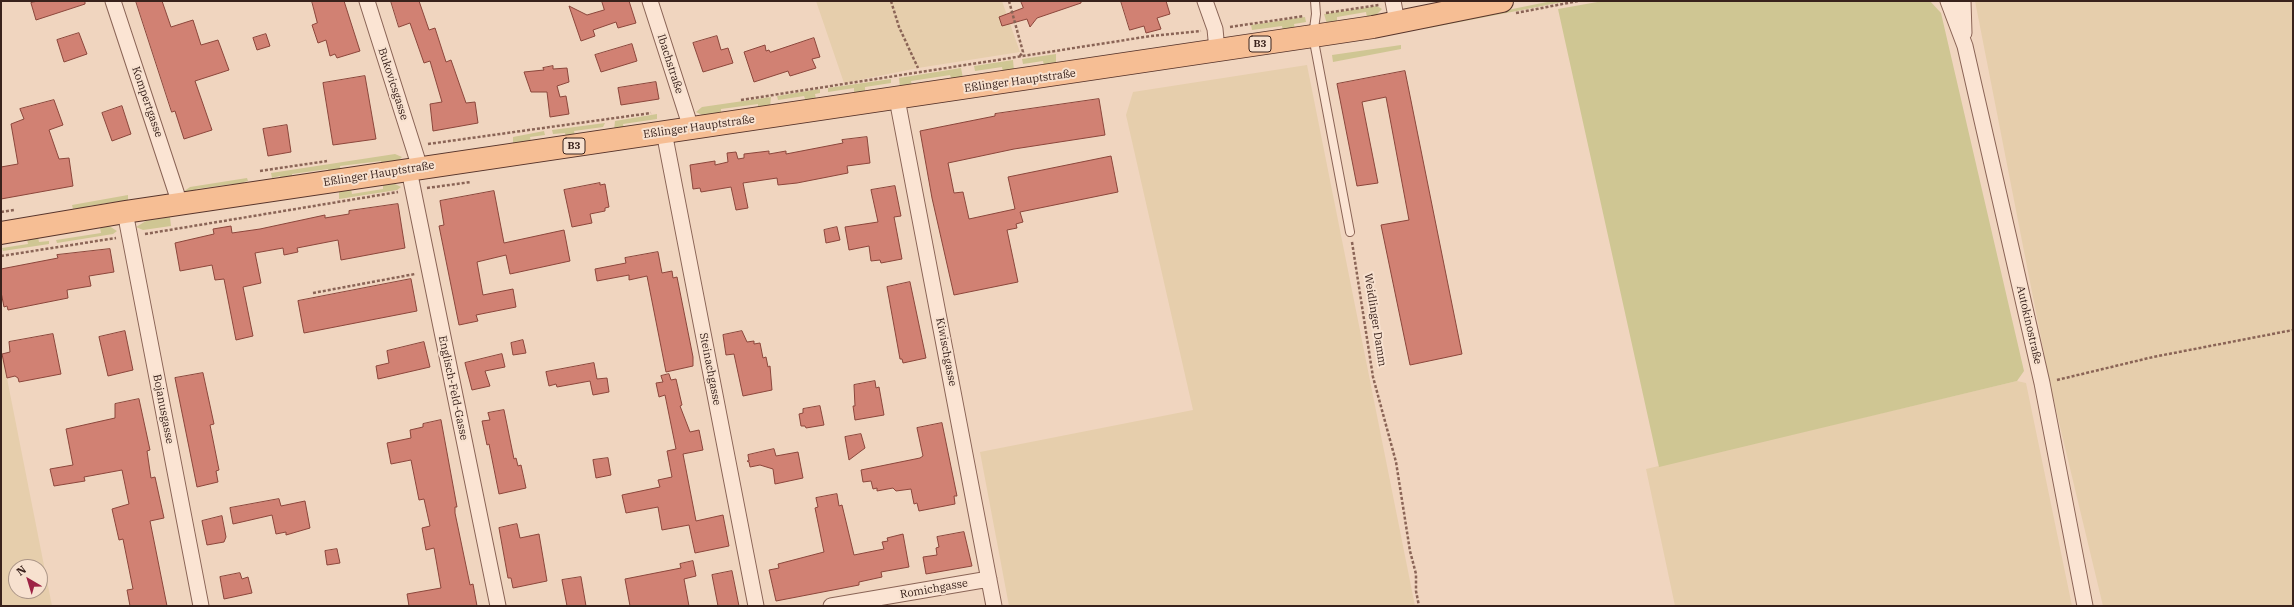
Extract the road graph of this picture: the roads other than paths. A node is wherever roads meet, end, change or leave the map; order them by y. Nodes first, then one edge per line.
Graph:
1 (113, 1) edge
2 (367, 1) edge
3 (650, 1) edge
4 (1205, 1) edge
5 (1315, 1) edge
6 (1393, 1) edge
7 (1502, 1) edge
8 (1948, 1) edge
9 (1962, 1) edge
10 (1397, 22) junction
11 (1313, 36) junction
12 (1965, 46) junction
13 (1217, 50) junction
14 (897, 99) junction
15 (691, 128) junction
16 (664, 132) junction
17 (414, 169) junction
18 (180, 204) junction
19 (125, 212) junction
20 (1350, 232) road end
21 (1, 233) edge
22 (989, 579) junction
23 (201, 606) edge
24 (498, 606) edge
25 (756, 606) edge
26 (831, 606) edge
27 (994, 606) edge
28 (2084, 606) edge

1 - 18 street, Kompertgasse
2 - 17 street, Bukovicsgasse
3 - 15 street, Ibachstraße
4 - 13 street
5 - 11 lane
6 - 10 street
7 - 10 main road, B3
8 - 12 street, Autokinostraße
9 - 12 street, Autokinostraße
10 - 11 main road, Eßlinger Hauptstraße / B3
11 - 13 main road, Eßlinger Hauptstraße / B3
11 - 20 lane
12 - 28 street, Autokinostraße
13 - 14 main road, Eßlinger Hauptstraße / B3
14 - 15 main road, Eßlinger Hauptstraße / B3
14 - 22 street, Kiwischgasse
15 - 16 main road, Eßlinger Hauptstraße / B3
16 - 17 main road, Eßlinger Hauptstraße / B3
16 - 25 street, Steinachgasse
17 - 18 main road, Eßlinger Hauptstraße / B3
17 - 24 street, Englisch-Feld-Gasse
18 - 19 main road, Eßlinger Hauptstraße / B3
19 - 21 main road, Eßlinger Hauptstraße / B3
19 - 23 street, Bojanusgasse
22 - 26 street, Romichgasse
22 - 27 street, Kiwischgasse

